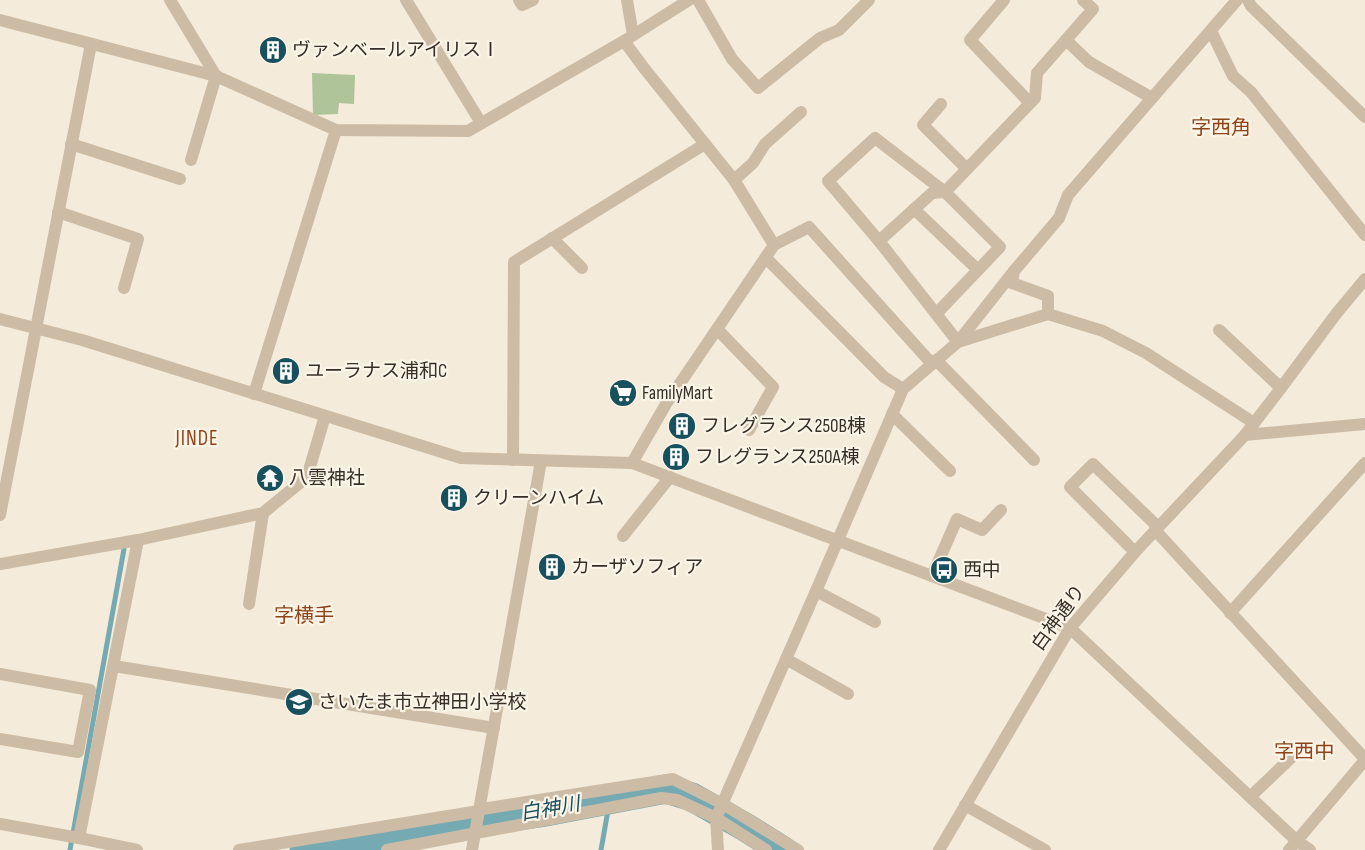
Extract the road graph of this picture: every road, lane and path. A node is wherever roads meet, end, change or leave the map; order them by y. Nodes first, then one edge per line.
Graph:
1 (170, 0) edge
2 (519, 0) edge
3 (532, 0) edge
4 (627, 0) edge
5 (689, 0) edge
6 (698, 0) edge
7 (869, 0) edge
8 (1004, 0) edge
9 (1083, 0) edge
10 (1237, 0) edge
11 (1248, 0) edge
12 (412, 2) edge
13 (1097, 4) edge
14 (0, 20) edge
15 (1211, 31) junction
16 (629, 38) junction
17 (1066, 40) junction
18 (91, 44) junction
19 (216, 76) junction
20 (1152, 98) junction
21 (1030, 103) junction
22 (941, 104) dead end
23 (801, 112) dead end
24 (1365, 118) edge
25 (481, 123) junction
26 (336, 130) junction
27 (71, 144) junction
28 (705, 144) junction
29 (191, 160) dead end
30 (967, 169) junction
31 (180, 179) dead end
32 (734, 180) junction
33 (945, 192) junction
34 (914, 209) junction
35 (58, 212) junction
36 (1365, 235) edge
37 (552, 238) junction
38 (879, 242) junction
39 (774, 245) junction
40 (766, 258) junction
41 (582, 268) dead end
42 (978, 270) junction
43 (1014, 271) junction
44 (1365, 280) edge
45 (124, 288) dead end
46 (936, 314) junction
47 (1048, 314) junction
48 (0, 319) edge
49 (36, 328) junction
50 (717, 329) junction
51 (1219, 330) dead end
52 (958, 342) junction
53 (934, 362) junction
54 (1281, 388) junction
55 (903, 389) junction
56 (254, 394) junction
57 (892, 414) junction
58 (325, 416) junction
59 (1254, 424) junction
60 (1365, 424) edge
61 (749, 430) dead end
62 (1245, 435) junction
63 (513, 460) junction
64 (1034, 460) dead end
65 (541, 461) junction
66 (632, 463) junction
67 (1365, 463) edge
68 (950, 471) dead end
69 (670, 477) junction
70 (1001, 510) dead end
71 (263, 513) junction
72 (0, 515) edge
73 (1156, 529) junction
74 (623, 536) dead end
75 (138, 540) junction
76 (838, 541) junction
77 (1135, 552) junction
78 (0, 564) edge
79 (932, 576) junction
80 (816, 591) junction
81 (249, 604) dead end
82 (1230, 613) junction
83 (875, 622) dead end
84 (1070, 628) junction
85 (786, 659) junction
86 (114, 666) junction
87 (0, 674) edge
88 (848, 694) dead end
89 (494, 728) junction
90 (0, 738) edge
91 (1295, 754) dead end
92 (1365, 760) edge
93 (1251, 796) junction
94 (965, 805) junction
95 (479, 811) junction
96 (719, 811) junction
97 (0, 824) edge
98 (475, 834) junction
99 (79, 838) junction
100 (1293, 845) edge
101 (137, 850) edge
102 (239, 850) edge
103 (387, 850) edge
104 (472, 850) edge
105 (718, 850) edge
106 (766, 850) edge
107 (798, 850) edge
108 (939, 850) edge
109 (1045, 850) edge
110 (1310, 850) edge

1 - 19 street
2 - 3 street
4 - 16 street
5 - 16 street
6 - 7 street
8 - 21 street
9 - 13 street
10 - 15 street
11 - 24 street
12 - 25 street
13 - 17 street
14 - 18 street
15 - 20 street
15 - 36 street
16 - 25 street
16 - 28 street
17 - 20 street
17 - 21 street
18 - 19 street
18 - 27 street
19 - 26 street
19 - 29 street
20 - 43 street
21 - 30 street
22 - 30 street
23 - 32 street
25 - 26 street
26 - 56 street
27 - 31 street
27 - 35 street
28 - 32 street
28 - 37 street
30 - 33 street
32 - 39 street
33 - 34 street
33 - 38 street
33 - 42 street
34 - 38 street
34 - 42 street
35 - 45 street
35 - 49 street
37 - 41 street
37 - 63 street
38 - 46 street
39 - 40 street
39 - 53 street
40 - 50 street
40 - 55 street
42 - 46 street
43 - 47 street
43 - 52 street
44 - 54 street, 白神通り
46 - 52 street
47 - 52 street
47 - 59 street
48 - 49 street
49 - 56 street
49 - 72 street
50 - 61 street
50 - 66 street
51 - 54 street
52 - 53 street
53 - 55 street
53 - 64 street
54 - 59 street, 白神通り
55 - 57 street
56 - 58 street
57 - 68 street
57 - 76 street
58 - 63 street
58 - 71 street
59 - 62 street, 白神通り
60 - 62 street
62 - 73 street, 白神通り
63 - 65 street
65 - 66 street
65 - 89 street
66 - 69 street
67 - 82 street
69 - 74 street
69 - 76 street
70 - 79 street
71 - 75 street
71 - 81 street
73 - 77 street, 白神通り
73 - 77 street
73 - 82 street
75 - 78 street
75 - 86 street
76 - 79 street
76 - 80 street
77 - 84 street, 白神通り
79 - 84 street
80 - 83 street
80 - 85 street
82 - 92 street
84 - 93 street
84 - 94 street, 白神通り
85 - 88 street
85 - 96 street
86 - 89 street
86 - 99 street
87 - 90 street
89 - 95 street
91 - 93 street
92 - 100 street
93 - 100 street
94 - 108 street, 白神通り
94 - 109 street
95 - 96 street
95 - 98 street
95 - 102 street
96 - 98 street
96 - 105 street
96 - 106 street
96 - 107 street
97 - 99 street
98 - 103 street
98 - 104 street
99 - 101 street
100 - 110 street

